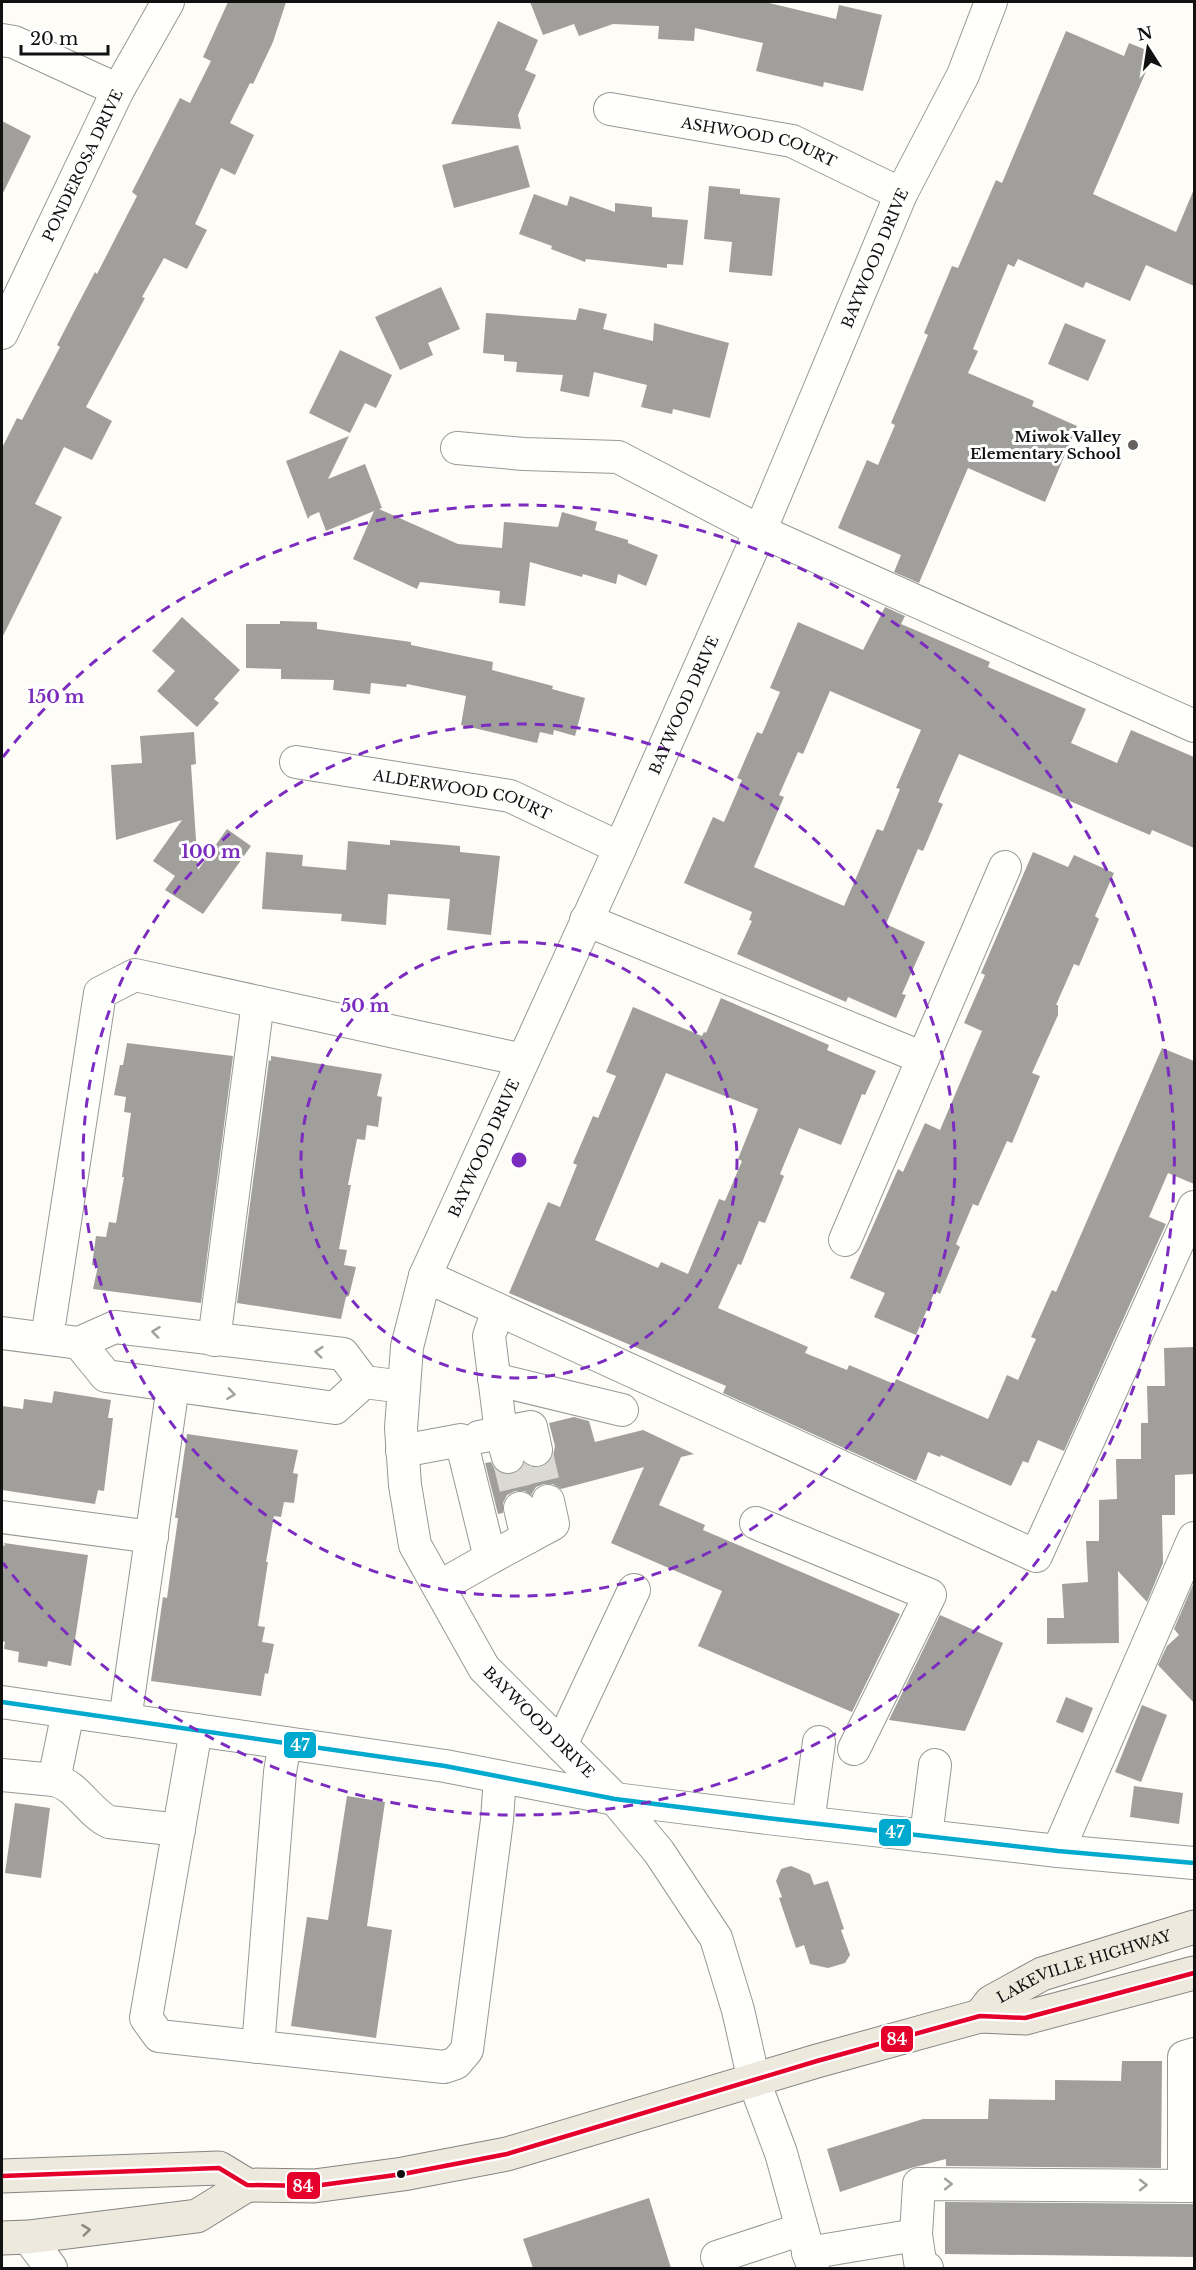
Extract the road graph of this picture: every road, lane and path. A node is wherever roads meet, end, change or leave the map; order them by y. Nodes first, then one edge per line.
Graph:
1 (168, 2) edge
2 (991, 2) edge
3 (2, 40) edge
4 (118, 90) junction
5 (610, 109) dead end
6 (901, 194) junction
7 (2, 333) edge
8 (457, 448) dead end
9 (760, 531) junction
10 (1194, 726) edge
11 (296, 762) dead end
12 (620, 848) junction
13 (1005, 867) dead end
14 (586, 920) junction
15 (258, 1002) junction
16 (923, 1058) junction
17 (523, 1060) junction
18 (1194, 1206) edge
19 (845, 1240) dead end
20 (425, 1276) junction
21 (498, 1310) junction
22 (2, 1333) edge
23 (47, 1338) junction
24 (214, 1340) junction
25 (79, 1343) junction
26 (494, 1378) junction
27 (364, 1382) junction
28 (173, 1386) junction
29 (404, 1387) junction
30 (622, 1410) dead end
31 (461, 1440) junction
32 (402, 1450) junction
33 (532, 1516) dead end
34 (2, 1517) edge
35 (756, 1523) dead end
36 (152, 1537) junction
37 (1194, 1538) edge
38 (490, 1558) junction
39 (439, 1587) junction
40 (633, 1590) dead end
41 (2, 1702) edge
42 (68, 1712) junction
43 (125, 1720) junction
44 (196, 1730) junction
45 (819, 1742) dead end
46 (285, 1743) junction
47 (561, 1745) junction
48 (854, 1749) dead end
49 (935, 1765) dead end
50 (2, 1775) edge
51 (500, 1777) junction
52 (54, 1780) junction
53 (615, 1798) junction
54 (808, 1823) junction
55 (179, 1830) junction
56 (926, 1836) junction
57 (1058, 1851) junction
58 (1194, 1863) edge
59 (1194, 1927) edge
60 (1194, 1972) edge
61 (980, 2016) junction
62 (258, 2047) junction
63 (1194, 2054) edge
64 (754, 2081) junction
65 (1189, 2114) edge
66 (2, 2176) edge
67 (247, 2185) junction
68 (1189, 2186) edge
69 (916, 2235) junction
70 (15, 2237) edge
71 (808, 2250) edge
72 (717, 2257) dead end
73 (51, 2268) edge
74 (927, 2268) edge

1 - 4 street, PONDEROSA DRIVE
2 - 6 street, BAYWOOD DRIVE
3 - 4 street
4 - 7 street, PONDEROSA DRIVE
5 - 6 street, ASHWOOD COURT
6 - 9 street, BAYWOOD DRIVE
8 - 9 street
9 - 10 street
9 - 12 street, BAYWOOD DRIVE
11 - 12 street, ALDERWOOD COURT
12 - 14 street, BAYWOOD DRIVE
13 - 16 street
14 - 16 street
14 - 17 street, BAYWOOD DRIVE
15 - 17 street
15 - 23 street
15 - 24 street
16 - 19 street
17 - 20 street, BAYWOOD DRIVE
18 - 21 street
20 - 21 street
20 - 29 street, BAYWOOD DRIVE
21 - 26 street
22 - 23 street
23 - 25 street
24 -> 25 street
27 -> 24 street
25 - 28 street
26 - 30 street
26 - 31 street
28 -> 27 street
27 - 29 street
28 - 36 street
29 - 32 street, BAYWOOD DRIVE
31 - 32 street
31 - 38 street
32 - 39 street, BAYWOOD DRIVE
33 - 38 street
34 - 36 street
35 - 48 street
36 - 43 street
37 - 57 street
38 - 39 street
39 - 47 street, BAYWOOD DRIVE
40 - 47 street
41 - 42 street
42 - 43 street
42 - 52 street
43 - 44 street
44 - 46 street
44 - 55 street
45 - 54 street
46 - 51 street
46 - 62 street
47 - 53 street, BAYWOOD DRIVE
49 - 56 street
50 - 52 street
51 - 53 street
51 - 62 street
52 - 55 street
53 - 54 street
53 - 64 street, BAYWOOD DRIVE
54 - 56 street
55 - 62 street
56 - 57 street
57 - 58 street
59 - 61 main road, LAKEVILLE HIGHWAY
60 - 61 main road, LAKEVILLE HIGHWAY
61 - 64 main road, LAKEVILLE HIGHWAY
63 - 65 street
64 - 67 main road, LAKEVILLE HIGHWAY
64 - 71 street, BAYWOOD DRIVE
65 - 68 street
66 - 67 main road
70 -> 67 main road
69 -> 68 street
69 - 71 street
69 - 74 street
70 - 73 street
71 - 72 street

